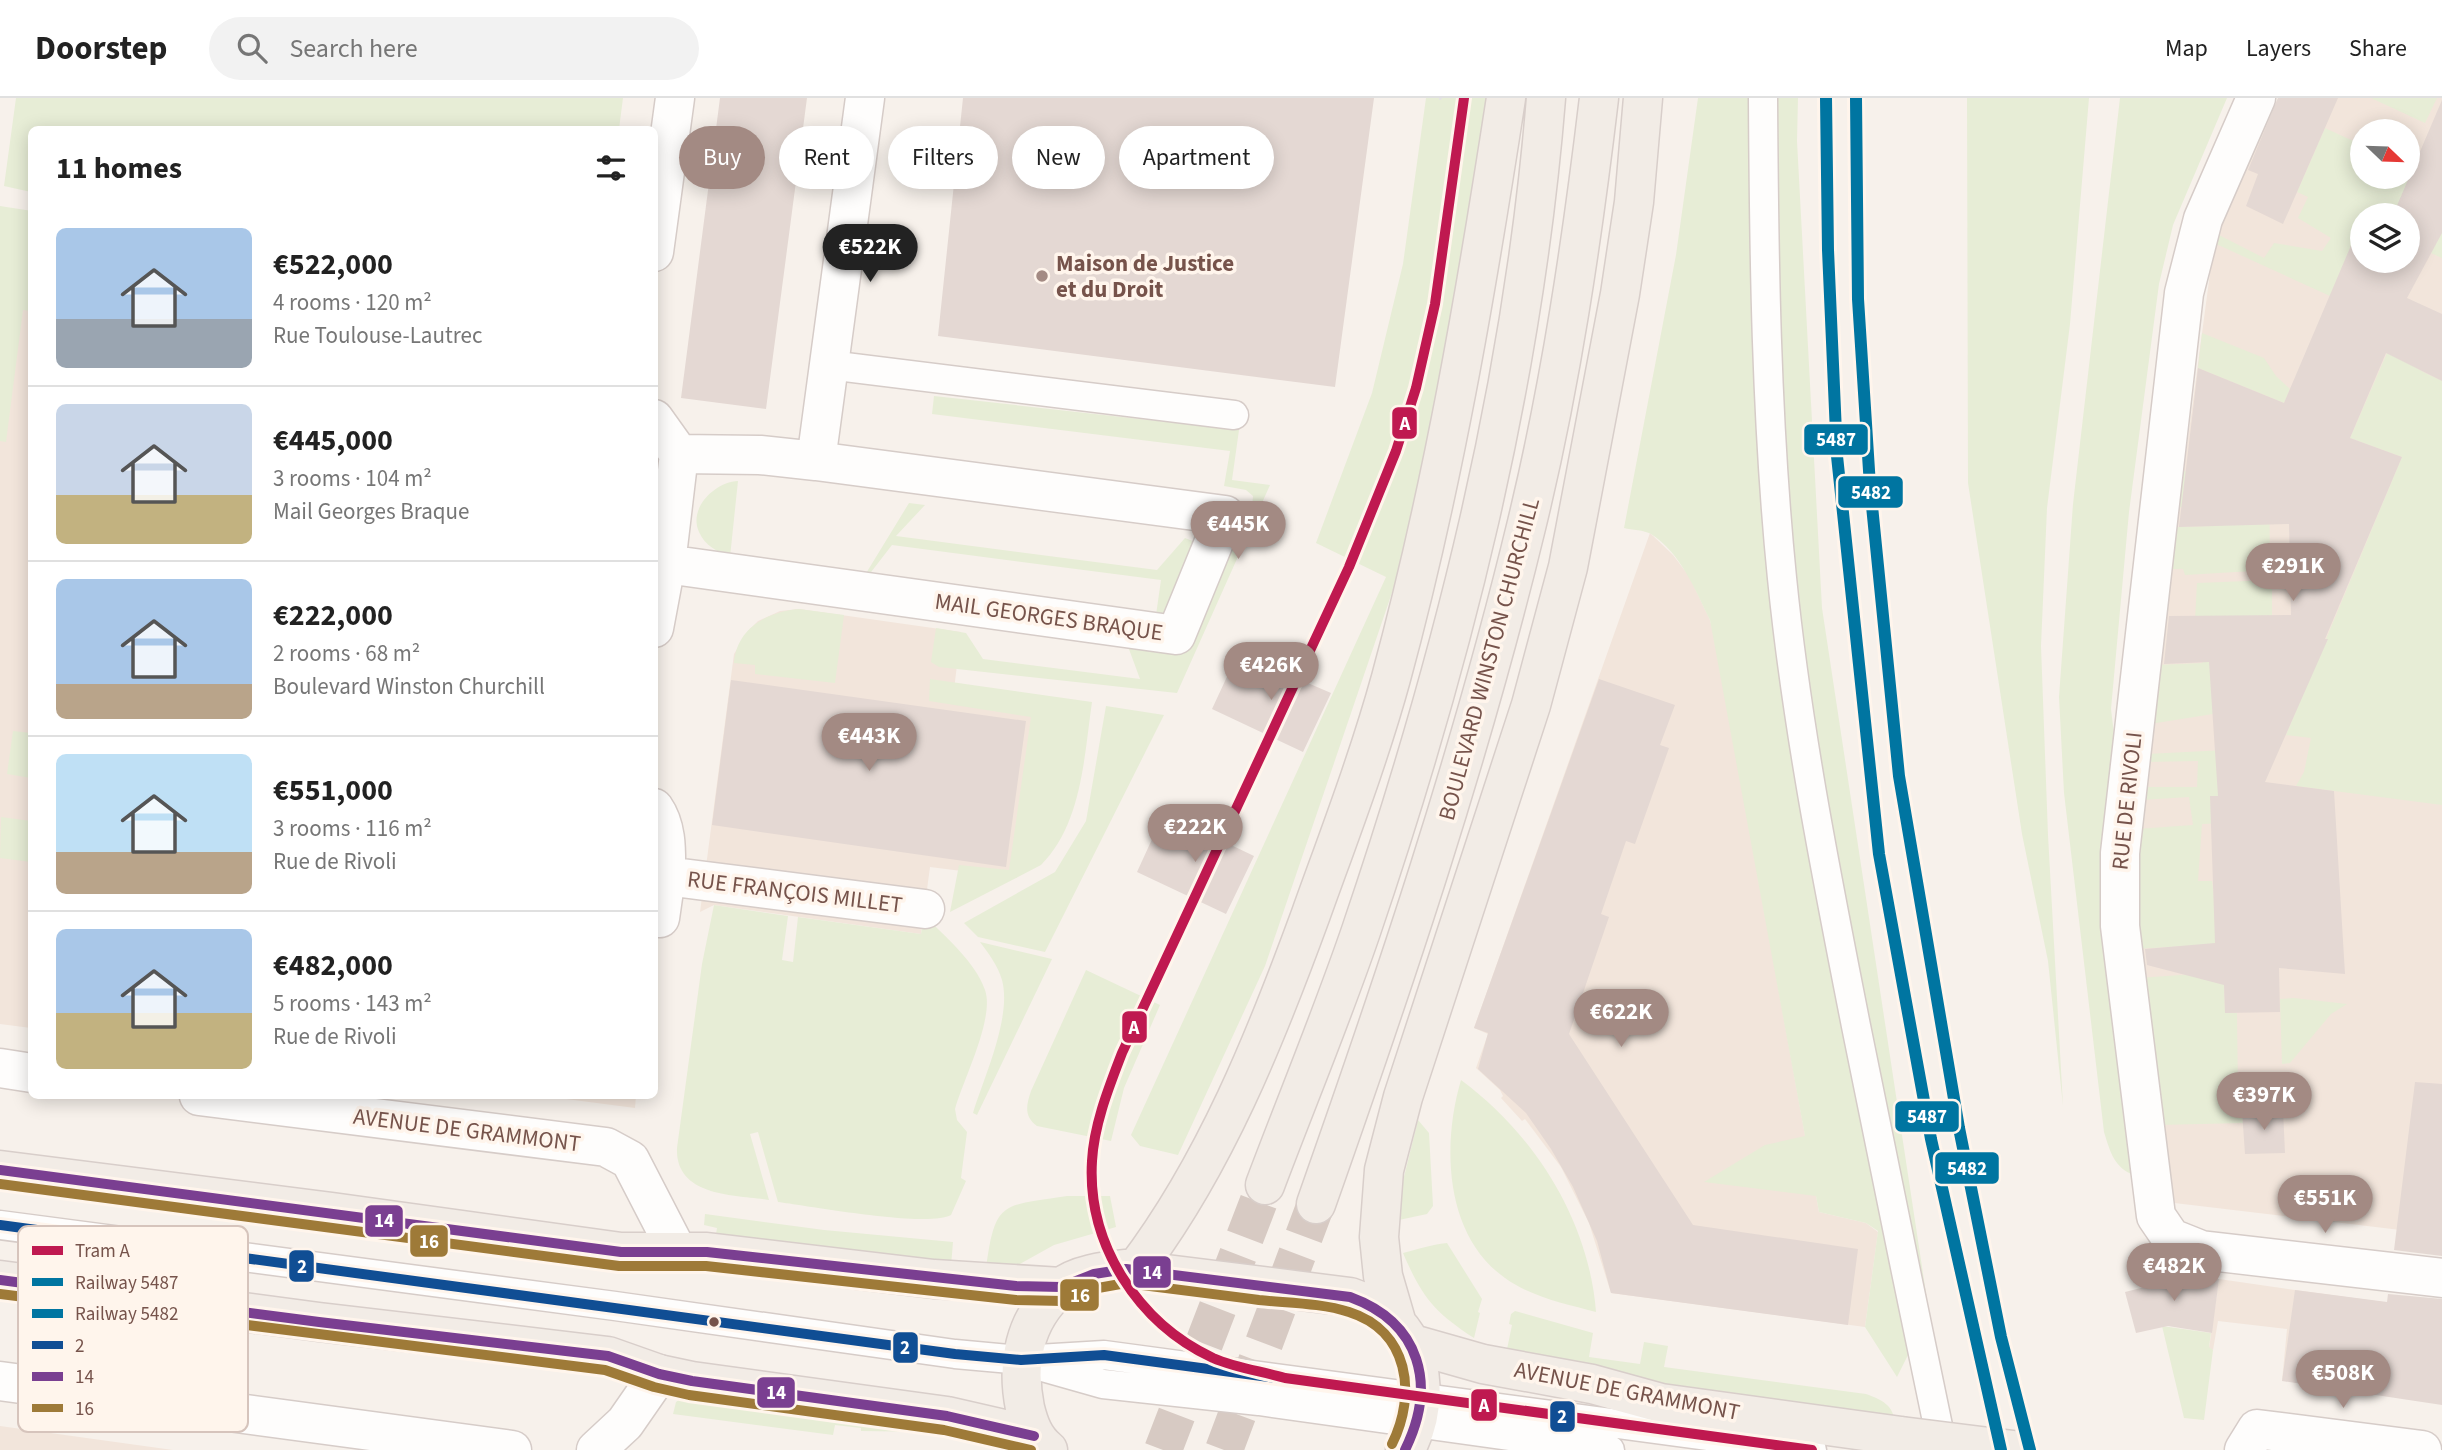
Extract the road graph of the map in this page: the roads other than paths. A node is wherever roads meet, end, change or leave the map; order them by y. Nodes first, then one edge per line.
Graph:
1 (675, 98) edge
2 (865, 98) edge
3 (1506, 98) edge
4 (1546, 98) edge
5 (1599, 98) edge
6 (1643, 98) edge
7 (1763, 98) edge
8 (2256, 98) edge
9 (658, 223) edge
10 (829, 365) junction
11 (1234, 415) dead end
12 (658, 425) edge
13 (679, 454) junction
14 (816, 461) junction
15 (666, 564) junction
16 (658, 607) edge
17 (660, 842) edge
18 (925, 909) dead end
19 (658, 918) edge
20 (0, 1069) edge
21 (28, 1072) edge
22 (223, 1099) edge
23 (0, 1170) edge
24 (1265, 1185) tunnel mouth
25 (1315, 1204) tunnel mouth
26 (0, 1225) edge
27 (18, 1227) edge
28 (677, 1251) junction
29 (248, 1258) edge
30 (1135, 1270) junction
31 (2442, 1278) edge
32 (0, 1280) edge
33 (18, 1282) edge
34 (1061, 1287) junction
35 (248, 1313) edge
36 (1403, 1334) junction
37 (1021, 1360) junction
38 (659, 1374) junction
39 (0, 1381) edge
40 (18, 1383) edge
41 (248, 1414) edge
42 (1415, 1423) edge
43 (1041, 1443) edge
44 (512, 1450) edge
45 (596, 1450) edge
46 (1610, 1450) edge
47 (1812, 1450) edge
48 (1943, 1450) edge
49 (2012, 1450) edge
50 (2244, 1450) edge
51 (2422, 1450) edge

1 - 9 street
2 - 10 street
3 - 30 main road
4 - 24 main road, BOULEVARD WINSTON CHURCHILL
5 - 25 main road, BOULEVARD WINSTON CHURCHILL
6 - 36 main road
7 - 48 lane
8 - 31 street, RUE DE RIVOLI
10 - 11 lane
10 - 14 street
12 - 13 street
13 - 14 street, MAIL GEORGES BRAQUE
13 - 15 street
14 - 15 street, MAIL GEORGES BRAQUE
15 - 16 street
17 - 18 street, RUE FRANÇOIS MILLET
17 - 19 street, RUE FRANÇOIS MILLET
20 - 21 street
22 - 28 street, AVENUE DE GRAMMONT
23 - 28 main road
26 - 27 lane, AVENUE DE GRAMMONT
28 - 34 main road
29 - 37 lane, AVENUE DE GRAMMONT
30 - 34 main road, AVENUE DE GRAMMONT
30 - 36 main road, AVENUE DE GRAMMONT
32 - 33 main road
34 - 37 main road
35 - 38 main road
36 - 42 main road
36 - 49 main road, AVENUE DE GRAMMONT, bridge
37 - 42 lane, AVENUE DE GRAMMONT
37 - 43 main road
38 - 43 main road
38 - 45 street
39 - 40 street
41 - 44 street
42 - 46 lane, AVENUE DE GRAMMONT
42 - 47 lane, AVENUE DE GRAMMONT
50 - 51 street

